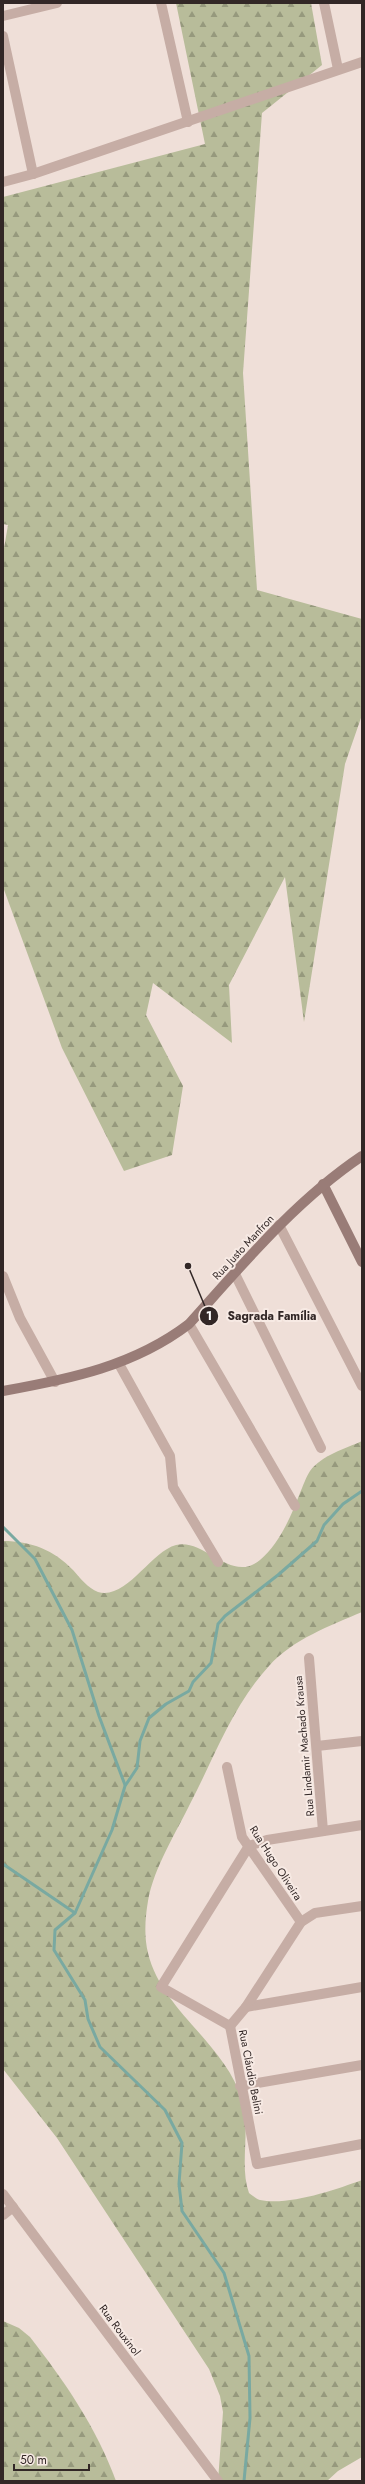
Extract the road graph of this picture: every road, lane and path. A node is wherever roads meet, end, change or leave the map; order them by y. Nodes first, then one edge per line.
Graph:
1 (57, 3) edge
2 (161, 3) edge
3 (324, 3) edge
4 (3, 16) edge
5 (3, 36) edge
6 (362, 62) edge
7 (338, 69) junction
8 (188, 122) junction
9 (33, 174) junction
10 (3, 182) edge
11 (362, 1156) edge
12 (323, 1184) junction
13 (279, 1225) junction
14 (362, 1262) edge
15 (235, 1274) junction
16 (3, 1276) edge
17 (189, 1324) junction
18 (119, 1364) junction
19 (55, 1382) junction
20 (362, 1386) edge
21 (3, 1391) edge
22 (321, 1448) dead end
23 (295, 1506) dead end
24 (218, 1562) dead end
25 (309, 1658) dead end
26 (362, 1740) edge
27 (316, 1746) junction
28 (227, 1767) dead end
29 (362, 1825) edge
30 (323, 1831) junction
31 (249, 1846) junction
32 (362, 1906) edge
33 (301, 1922) junction
34 (362, 1988) edge
35 (246, 2007) junction
36 (230, 2026) junction
37 (362, 2065) edge
38 (240, 2086) junction
39 (362, 2144) edge
40 (3, 2194) edge
41 (13, 2207) junction
42 (3, 2215) edge
43 (218, 2481) edge

1 - 4 street
2 - 8 street
3 - 7 street
5 - 9 street
6 - 7 street
7 - 8 street
8 - 9 street
9 - 10 street
11 - 12 main road, Rua Justo Manfron
12 - 13 main road, Rua Justo Manfron
12 - 14 main road
13 - 15 main road, Rua Justo Manfron
13 - 20 street
15 - 17 main road, Rua Justo Manfron
15 - 22 street
16 - 19 street
17 - 18 main road, Rua Justo Manfron
17 - 23 street
18 - 19 main road, Rua Justo Manfron
18 - 24 street
19 - 21 main road, Rua Justo Manfron
25 - 27 street, Rua Lindamir Machado Krausa
26 - 27 street
27 - 30 street, Rua Lindamir Machado Krausa
28 - 31 street, Rua Hugo Oliveira
29 - 30 street
30 - 31 street
31 - 33 street, Rua Hugo Oliveira
31 - 36 street, Rua Cláudio Belini
32 - 33 street
33 - 35 street
34 - 35 street
35 - 36 street
36 - 38 street, Rua Cláudio Belini
37 - 38 street
38 - 39 street, Rua Cláudio Belini
40 - 41 street, Rua Rouxinol
41 - 42 street
41 - 43 street, Rua Rouxinol

